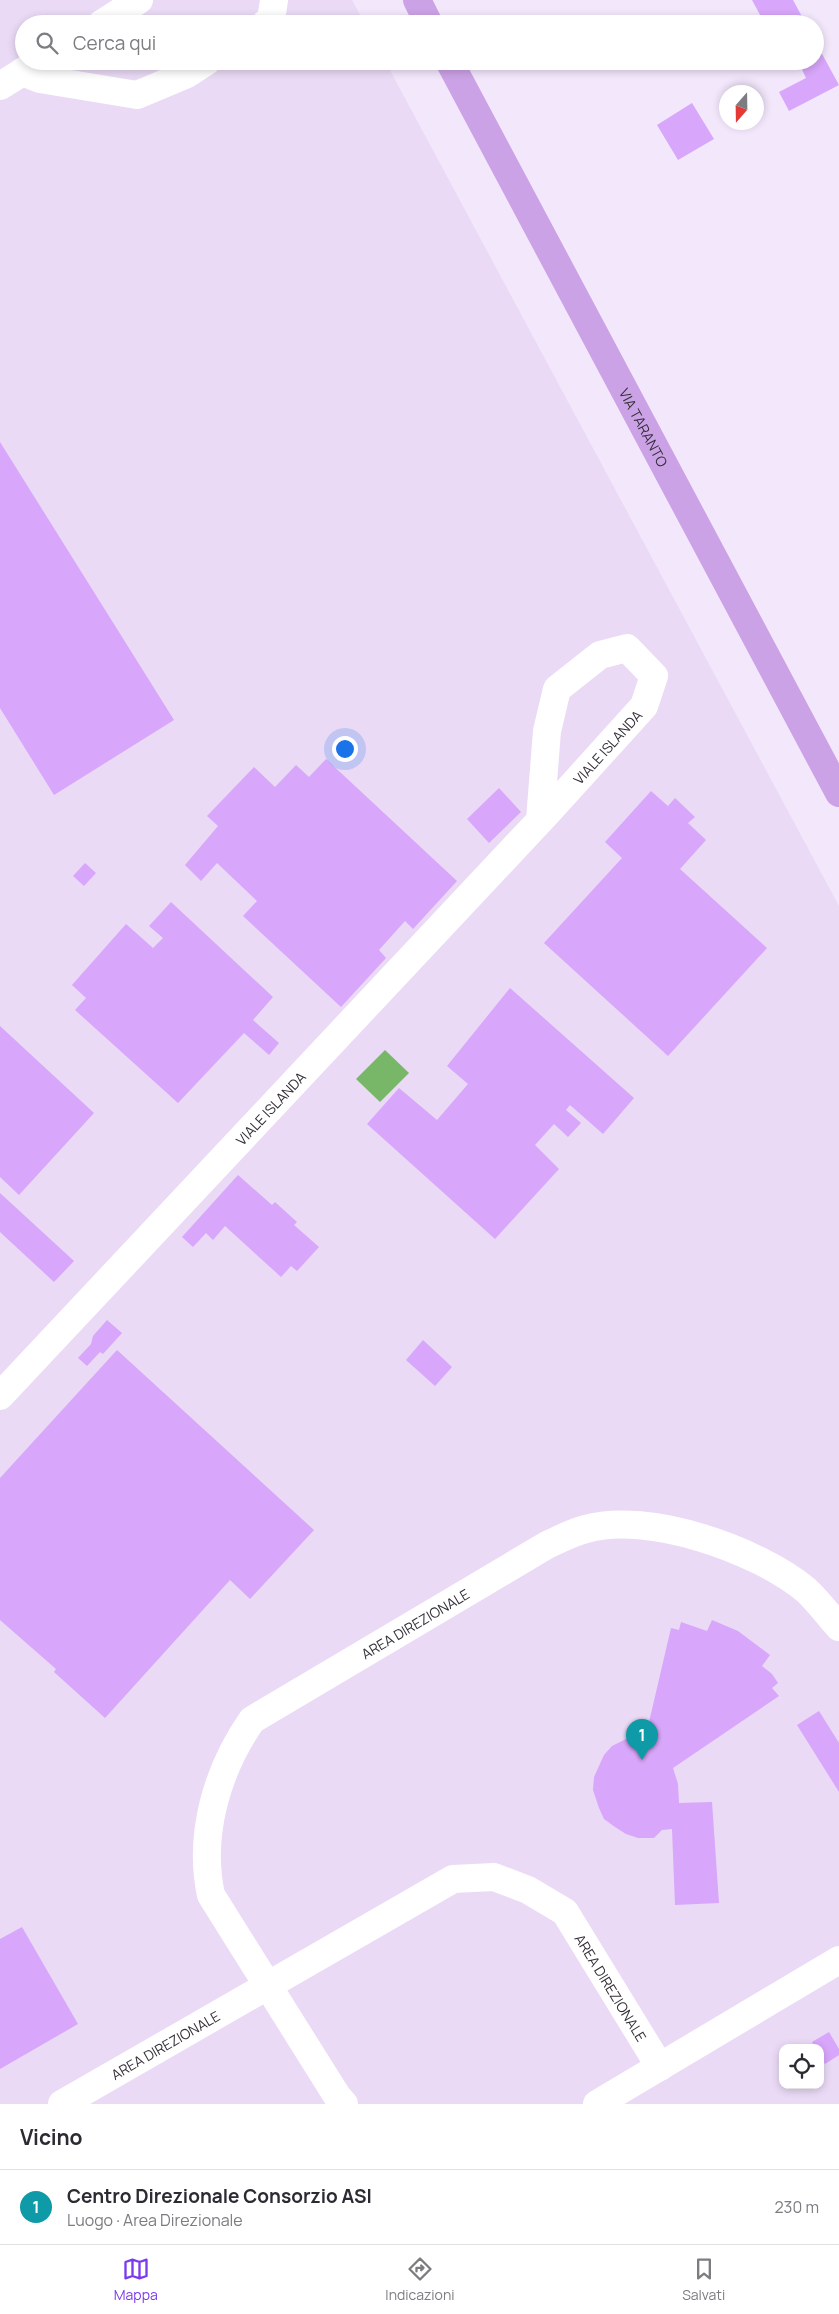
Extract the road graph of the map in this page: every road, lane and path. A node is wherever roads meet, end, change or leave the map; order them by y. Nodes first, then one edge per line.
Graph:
1 (140, 0) edge
2 (274, 0) edge
3 (417, 0) edge
4 (116, 15) edge
5 (272, 15) edge
6 (425, 15) edge
7 (193, 70) edge
8 (454, 70) edge
9 (21, 73) edge
10 (839, 793) edge
11 (540, 820) junction
12 (0, 1396) edge
13 (839, 1627) edge
14 (839, 1960) edge
15 (268, 1985) junction
16 (660, 2067) junction
17 (62, 2104) edge
18 (344, 2104) edge
19 (598, 2104) edge

1 - 4 street
2 - 5 street
3 - 6 main road
7 - 9 street
8 - 10 main road, VIA TARANTO
11 - 11 street, VIALE ISLANDA
11 - 12 street, VIALE ISLANDA
13 - 15 street, AREA DIREZIONALE
14 - 16 street
15 - 16 street, AREA DIREZIONALE
15 - 17 street, AREA DIREZIONALE
15 - 18 street, AREA DIREZIONALE
16 - 19 street

